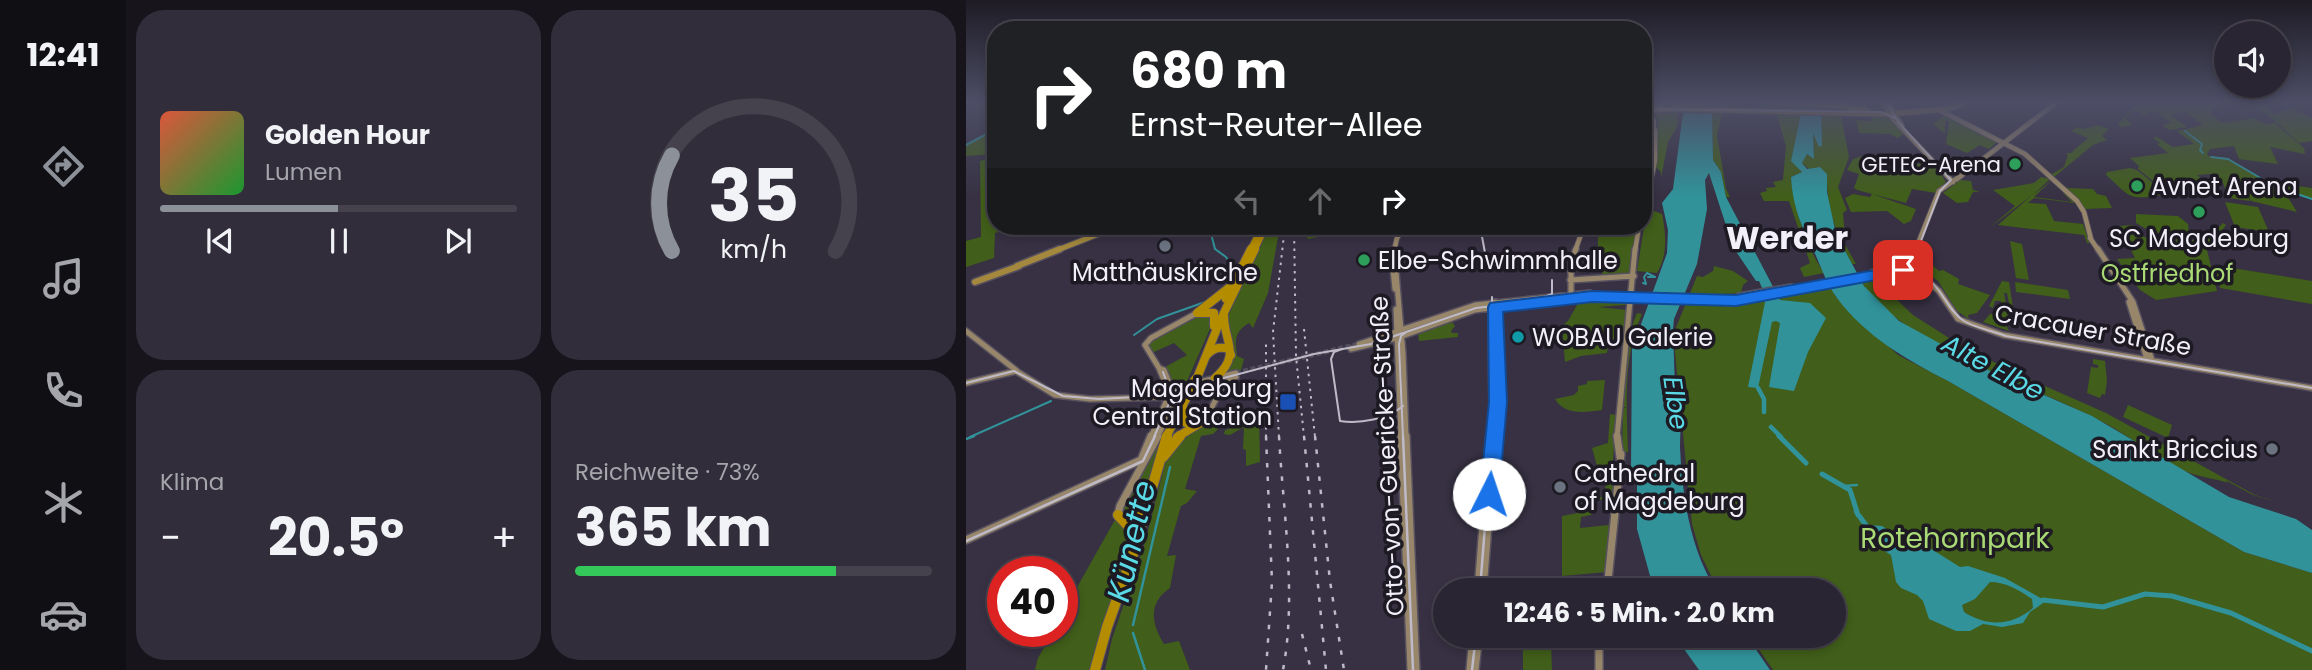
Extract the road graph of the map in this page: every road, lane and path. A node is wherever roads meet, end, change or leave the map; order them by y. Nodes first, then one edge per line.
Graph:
1 (1655, 133) edge
2 (1656, 133) edge
3 (1906, 133) edge
4 (1984, 133) edge
5 (2016, 133) edge
6 (2003, 143) junction
7 (1654, 154) junction
8 (1652, 163) edge
9 (1652, 166) edge
10 (1952, 181) junction
11 (1939, 195) joint
12 (2080, 205) joint
13 (1096, 235) edge
14 (1261, 235) edge
15 (1263, 235) edge
16 (1398, 235) edge
17 (1582, 235) edge
18 (1639, 235) edge
19 (2091, 239) joint
20 (1912, 267) junction
21 (1901, 268) junction
22 (1237, 276) junction
23 (1634, 276) junction
24 (1572, 280) junction
25 (967, 285) edge
26 (1573, 295) junction
27 (1624, 296) joint
28 (1493, 305) junction
29 (1226, 309) junction
30 (1197, 313) junction
31 (1213, 329) junction
32 (966, 331) edge
33 (1399, 335) junction
34 (1359, 344) tunnel mouth
35 (1351, 349) tunnel mouth
36 (1231, 355) junction
37 (2149, 360) junction
38 (1201, 365) junction
39 (1158, 368) junction
40 (1017, 371) junction
41 (1196, 379) junction
42 (1224, 380) junction
43 (966, 383) edge
44 (1180, 387) junction
45 (2312, 388) edge
46 (1165, 395) junction
47 (1185, 399) junction
48 (1207, 418) junction
49 (1143, 460) junction
50 (1162, 460) junction
51 (1149, 492) junction
52 (1120, 517) junction
53 (966, 540) edge
54 (1131, 559) junction
55 (1479, 578) edge
56 (1484, 578) edge
57 (1608, 578) edge
58 (1473, 648) edge
59 (1476, 648) edge
60 (1599, 648) edge
61 (1097, 670) edge
62 (1414, 670) edge
63 (1472, 670) edge
64 (1599, 670) edge

1 - 7 main road
2 - 7 main road
3 - 10 main road
4 - 6 main road
5 - 6 main road
6 - 10 main road
6 - 12 main road
7 - 8 main road
7 - 9 main road
10 - 11 street
11 - 20 main road
12 - 19 street
13 - 25 main road
14 - 22 highway
15 - 29 highway
16 - 33 main road, Otto-von-Guericke-Straße
17 - 24 main road
18 - 23 main road
19 - 37 main road
20 - 21 main road
20 - 21 main road
20 - 37 main road, Cracauer Straße
21 - 27 main road, bridge
22 - 30 highway
22 - 31 highway
23 - 24 main road
23 - 57 main road
24 - 26 main road
26 - 27 street
26 - 28 main road
28 - 33 main road
28 - 55 main road
28 - 56 main road
29 - 36 highway
29 - 38 highway
30 - 31 highway
30 - 39 street
31 - 41 highway
32 - 40 main road
33 - 34 main road
33 - 35 main road
33 - 62 main road, Otto-von-Guericke-Straße
36 - 38 highway
36 - 42 highway
37 - 45 main road, Cracauer Straße
38 - 41 highway
39 - 44 main road
39 - 46 main road
40 - 43 main road
40 - 46 main road
41 - 47 highway, bridge
42 - 44 main road
42 - 47 main road
42 - 48 main road
44 - 46 main road
46 - 47 main road
46 - 49 main road
47 - 48 highway
47 - 49 main road
47 - 50 highway
47 - 51 highway
48 - 50 highway
49 - 52 main road
49 - 53 main road
50 - 61 highway
51 - 52 highway
51 - 54 highway
52 - 54 highway
54 - 61 highway
58 - 63 street
59 - 63 main road
60 - 64 main road

